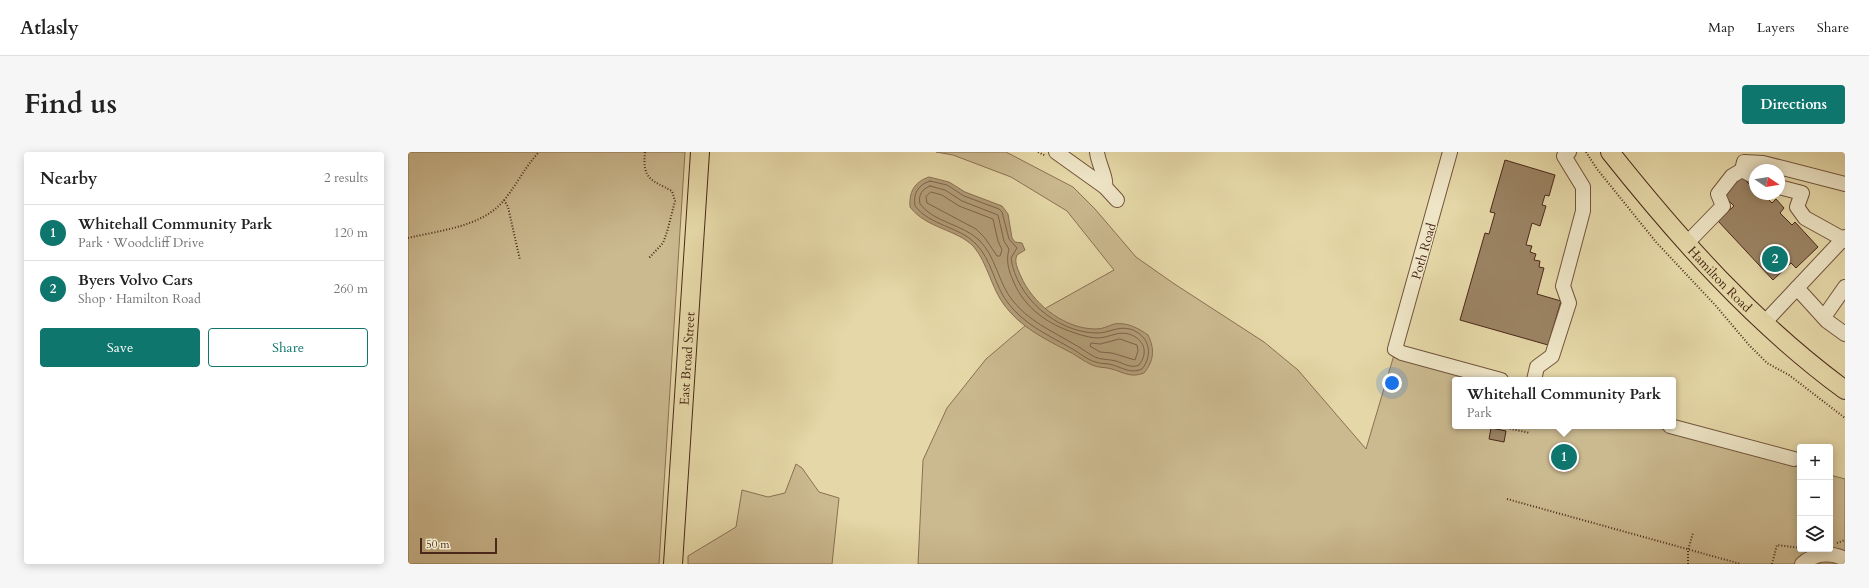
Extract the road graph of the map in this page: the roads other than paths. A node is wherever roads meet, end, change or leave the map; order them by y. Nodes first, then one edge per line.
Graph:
1 (700, 152) edge
2 (1056, 152) edge
3 (1069, 152) edge
4 (1097, 152) edge
5 (1450, 152) edge
6 (1569, 152) edge
7 (1610, 152) edge
8 (1742, 170) junction
9 (1749, 174) edge
10 (1845, 184) edge
11 (1105, 187) junction
12 (1785, 189) edge
13 (1117, 200) dead end
14 (1844, 239) edge
15 (1686, 244) junction
16 (1845, 287) edge
17 (1797, 288) junction
18 (1824, 317) junction
19 (1764, 322) junction
20 (1845, 334) edge
21 (1491, 377) edge
22 (1535, 377) edge
23 (1845, 390) edge
24 (1676, 428) edge
25 (1794, 459) dead end
26 (1837, 549) edge
27 (1845, 559) edge
28 (674, 564) edge
29 (1802, 564) edge

1 - 28 main road, East Broad Street
2 - 3 street
2 - 11 street
4 - 11 street
5 - 21 street, Poth Road
6 - 22 street
7 - 15 main road, Hamilton Road
8 - 9 street
8 - 10 street
8 - 15 street
11 - 13 street
12 - 14 street
14 - 17 street
15 - 19 main road, Hamilton Road
16 - 18 street
17 - 18 street
17 - 19 street
18 - 20 street
19 - 23 main road, Hamilton Road
24 - 25 street
26 - 27 street
26 - 29 street

